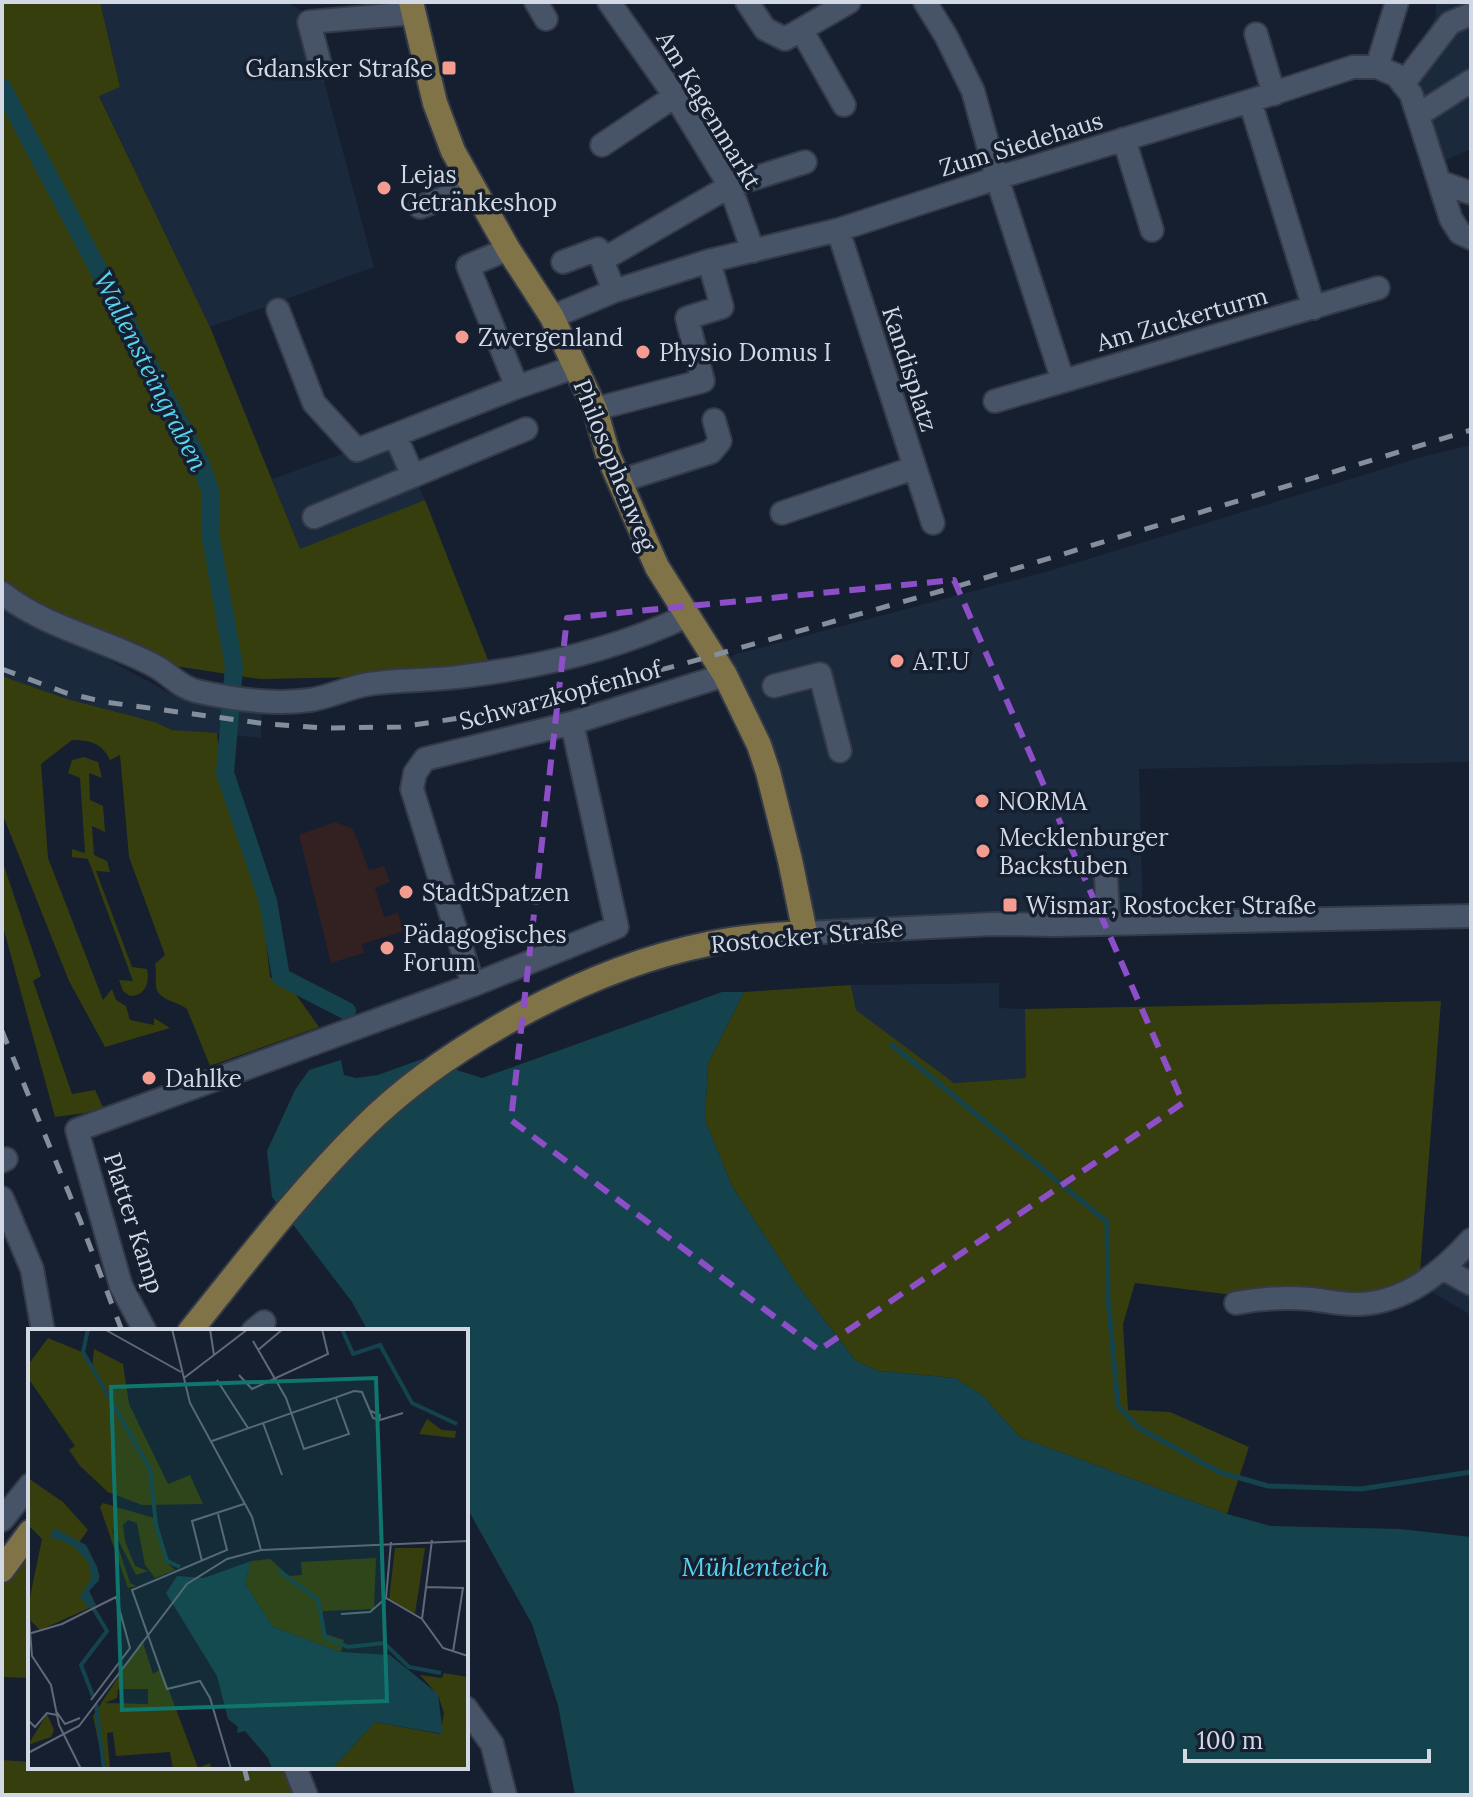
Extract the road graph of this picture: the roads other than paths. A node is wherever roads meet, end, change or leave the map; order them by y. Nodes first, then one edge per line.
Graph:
1 (609, 2) edge
2 (747, 2) edge
3 (849, 2) edge
4 (925, 2) edge
5 (1397, 2) edge
6 (413, 7) edge
7 (1467, 10) edge
8 (802, 31) junction
9 (1256, 34) dead end
10 (1377, 67) junction
11 (321, 68) dead end
12 (1471, 81) edge
13 (1403, 84) junction
14 (1274, 94) junction
15 (675, 96) junction
16 (1250, 101) junction
17 (844, 105) dead end
18 (1418, 115) junction
19 (1124, 139) junction
20 (602, 145) dead end
21 (805, 162) dead end
22 (997, 178) junction
23 (1440, 182) junction
24 (730, 186) junction
25 (473, 187) junction
26 (1471, 193) edge
27 (420, 207) dead end
28 (838, 230) junction
29 (1152, 230) dead end
30 (1471, 238) edge
31 (508, 249) junction
32 (753, 251) junction
33 (602, 260) junction
34 (709, 261) junction
35 (563, 262) dead end
36 (1378, 288) dead end
37 (614, 291) junction
38 (1314, 308) junction
39 (278, 310) dead end
40 (552, 317) junction
41 (575, 367) junction
42 (1063, 381) junction
43 (517, 387) junction
44 (995, 401) dead end
45 (595, 409) junction
46 (714, 420) dead end
47 (526, 429) dead end
48 (395, 435) junction
49 (914, 468) junction
50 (413, 476) junction
51 (620, 481) junction
52 (782, 513) dead end
53 (314, 517) dead end
54 (933, 523) dead end
55 (2, 593) edge
56 (687, 616) junction
57 (725, 675) junction
58 (774, 686) dead end
59 (572, 723) junction
60 (840, 751) dead end
61 (1106, 877) dead end
62 (1471, 916) edge
63 (1108, 924) junction
64 (805, 933) junction
65 (473, 985) junction
66 (2, 1198) edge
67 (1471, 1240) edge
68 (1444, 1269) junction
69 (1471, 1284) edge
70 (1236, 1303) dead end
71 (43, 1329) edge
72 (144, 1329) edge
73 (192, 1329) edge
74 (28, 1488) edge
75 (2, 1520) edge
76 (28, 1535) edge
77 (2, 1570) edge
78 (468, 1711) edge
79 (296, 1769) edge
80 (306, 1795) edge
81 (505, 1795) edge

1 - 15 street, Am Kagenmarkt
2 - 8 street
3 - 8 street
4 - 22 street
5 - 10 street
6 - 11 street
6 - 25 main road, Philosophenweg
7 - 13 street
8 - 17 street
9 - 14 street
10 - 13 street
10 - 14 street, Zum Siedehaus
12 - 18 street
13 - 18 street
14 - 16 street, Zum Siedehaus
15 - 20 street
15 - 24 street, Am Kagenmarkt
16 - 19 street, Zum Siedehaus
16 - 38 street
18 - 23 street
19 - 22 street, Zum Siedehaus
19 - 29 street
21 - 24 street
22 - 28 street, Zum Siedehaus
22 - 42 street
23 - 26 street
23 - 30 street
24 - 32 street, Am Kagenmarkt
24 - 33 street
25 - 27 street
25 - 31 main road, Philosophenweg
28 - 32 street, Zum Siedehaus
28 - 49 street, Kandisplatz
31 - 40 main road, Philosophenweg
31 - 43 street
32 - 34 street, Zum Siedehaus
33 - 35 street
33 - 37 street
34 - 37 street, Zum Siedehaus
34 - 45 street
36 - 38 street, Am Zuckerturm
37 - 40 street, Zum Siedehaus
38 - 42 street, Am Zuckerturm
39 - 48 street
40 - 41 main road, Philosophenweg
41 - 43 street
41 - 45 main road, Philosophenweg
42 - 44 street, Am Zuckerturm
43 - 48 street
45 - 51 main road, Philosophenweg
46 - 51 street
47 - 50 street
48 - 50 street
49 - 52 street
49 - 54 street, Kandisplatz
50 - 53 street
51 - 56 main road, Philosophenweg
55 - 56 street
56 - 57 main road, Philosophenweg
57 - 59 street, Schwarzkopfenhof
57 - 64 main road, Philosophenweg
58 - 60 street
59 - 65 street
59 - 65 street, Schwarzkopfenhof
61 - 63 street
62 - 63 street, Rostocker Straße
63 - 64 street, Rostocker Straße
64 - 73 main road, Rostocker Straße
65 - 72 street, Platter Kamp
66 - 71 street
67 - 68 street
68 - 69 street
68 - 70 street
74 - 75 street
76 - 77 main road
78 - 81 street
79 - 80 street

